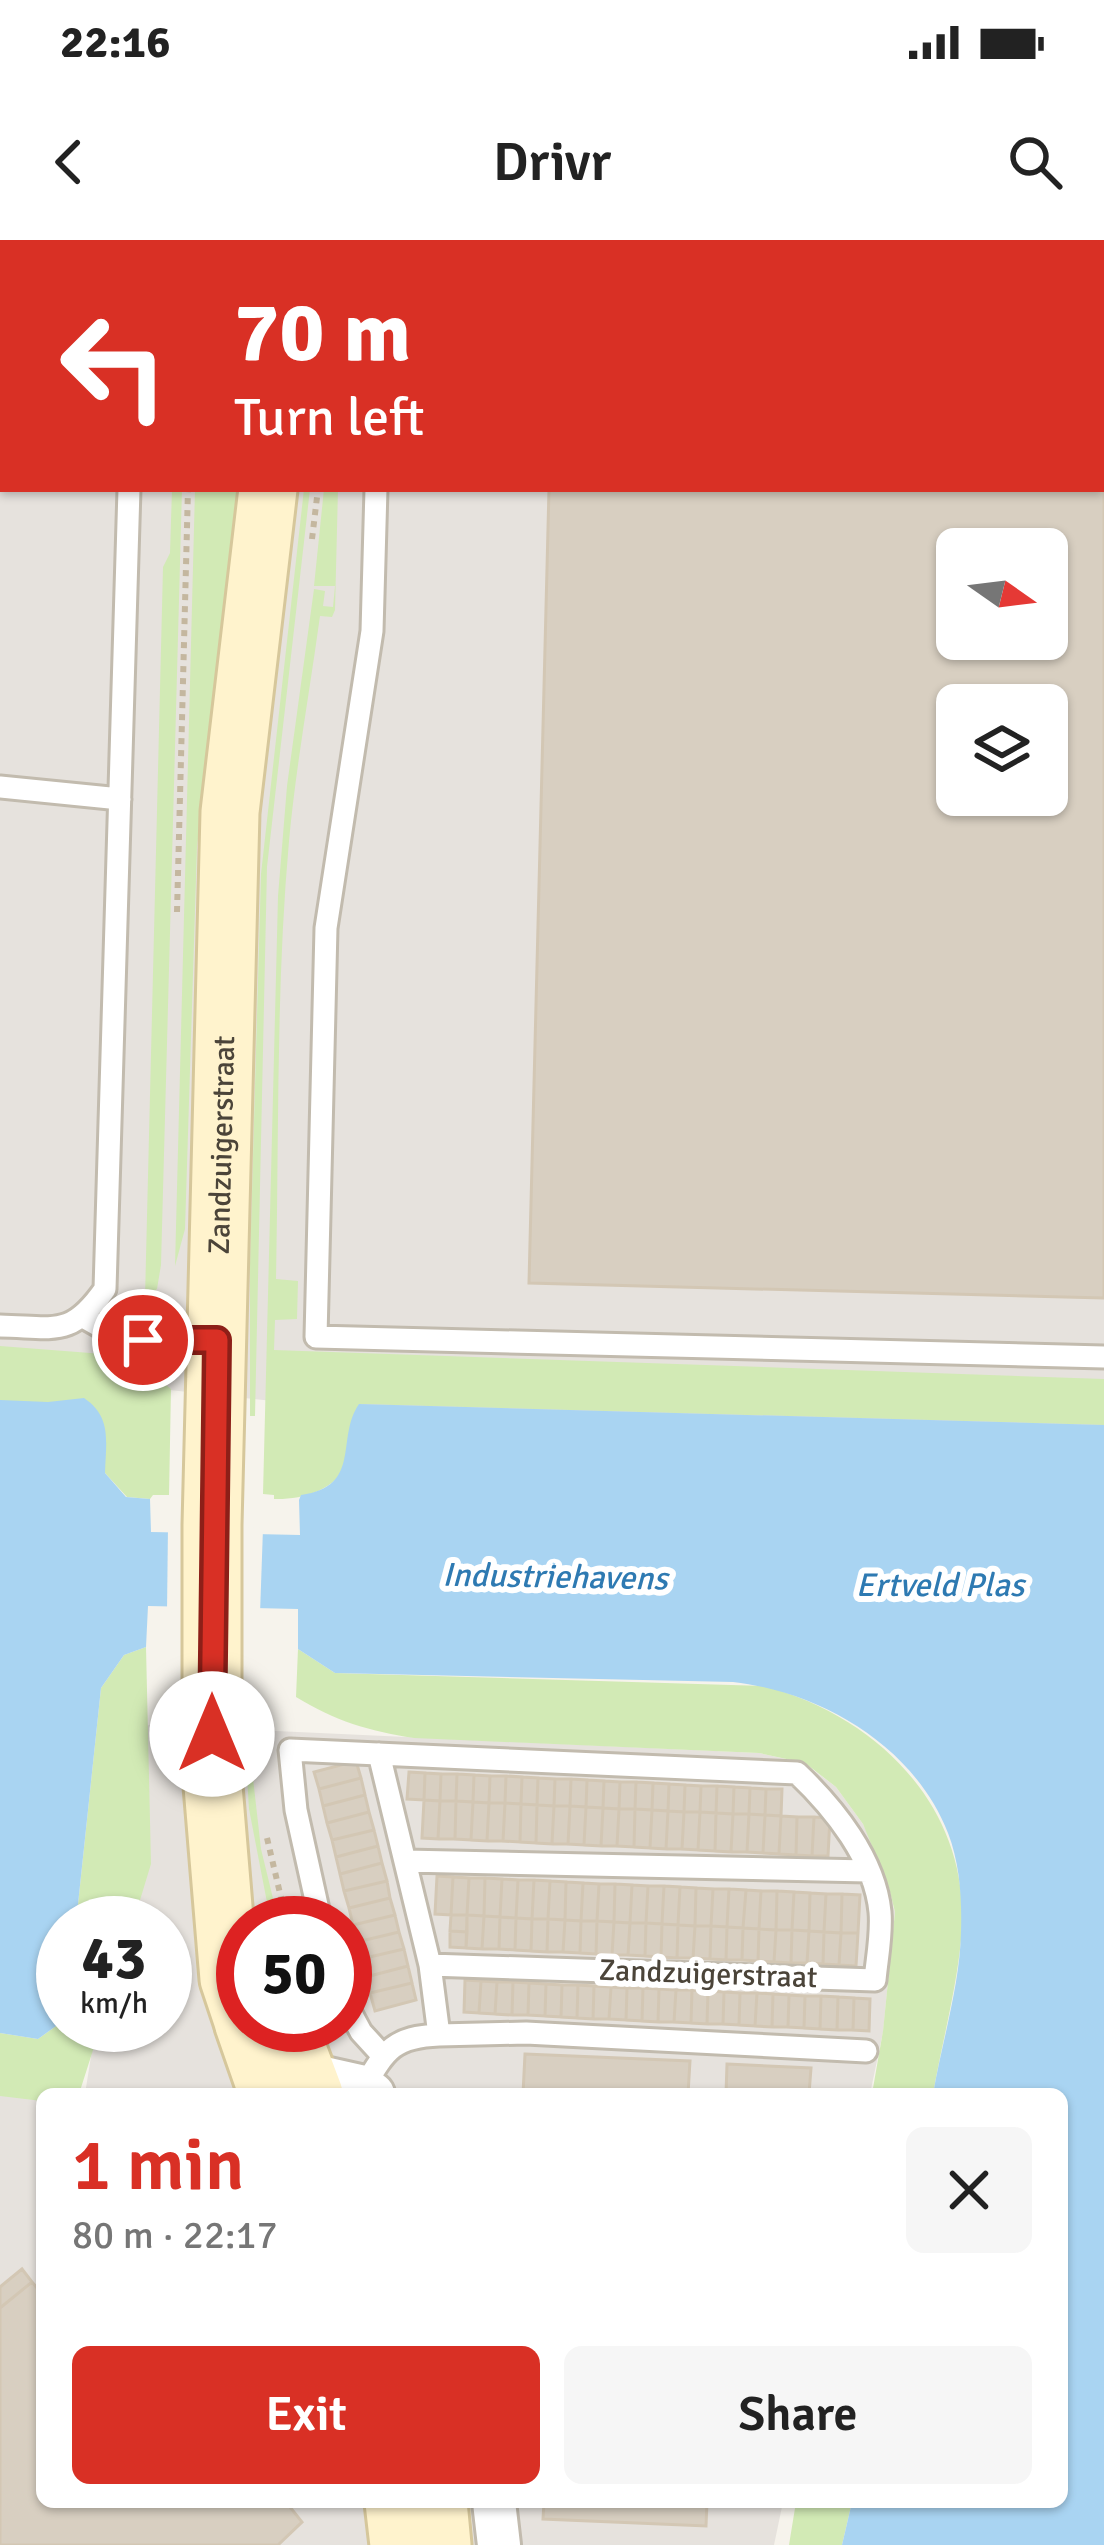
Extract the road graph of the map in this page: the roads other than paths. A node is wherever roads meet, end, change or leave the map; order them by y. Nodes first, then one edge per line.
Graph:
1 (129, 492) edge
2 (268, 492) edge
3 (376, 492) edge
4 (0, 787) edge
5 (120, 799) junction
6 (85, 1318) junction
7 (0, 1326) edge
8 (217, 1340) junction
9 (1104, 1357) edge
10 (379, 1754) junction
11 (405, 1861) junction
12 (868, 1871) junction
13 (234, 1896) edge
14 (315, 1896) edge
15 (430, 1965) junction
16 (439, 2035) junction
17 (866, 2051) dead end
18 (291, 2052) edge
19 (328, 2075) edge
20 (395, 2508) edge
21 (439, 2508) edge
22 (495, 2508) edge
23 (399, 2545) edge
24 (442, 2545) edge
25 (499, 2545) edge

1 - 5 lane
2 - 8 main road, Zandzuigerstraat
3 - 9 lane
4 - 5 lane
5 - 6 lane
6 - 7 lane
6 - 8 lane
8 - 13 main road, Zandzuigerstraat
10 - 11 lane
10 - 12 lane, Zandzuigerstraat
10 - 14 lane, Zandzuigerstraat
11 - 12 lane
11 - 15 lane
12 - 15 lane, Zandzuigerstraat
15 - 16 lane
16 - 17 lane
16 - 19 lane
18 - 19 main road, Zandzuigerstraat
20 - 23 main road
21 - 24 main road
22 - 25 street

